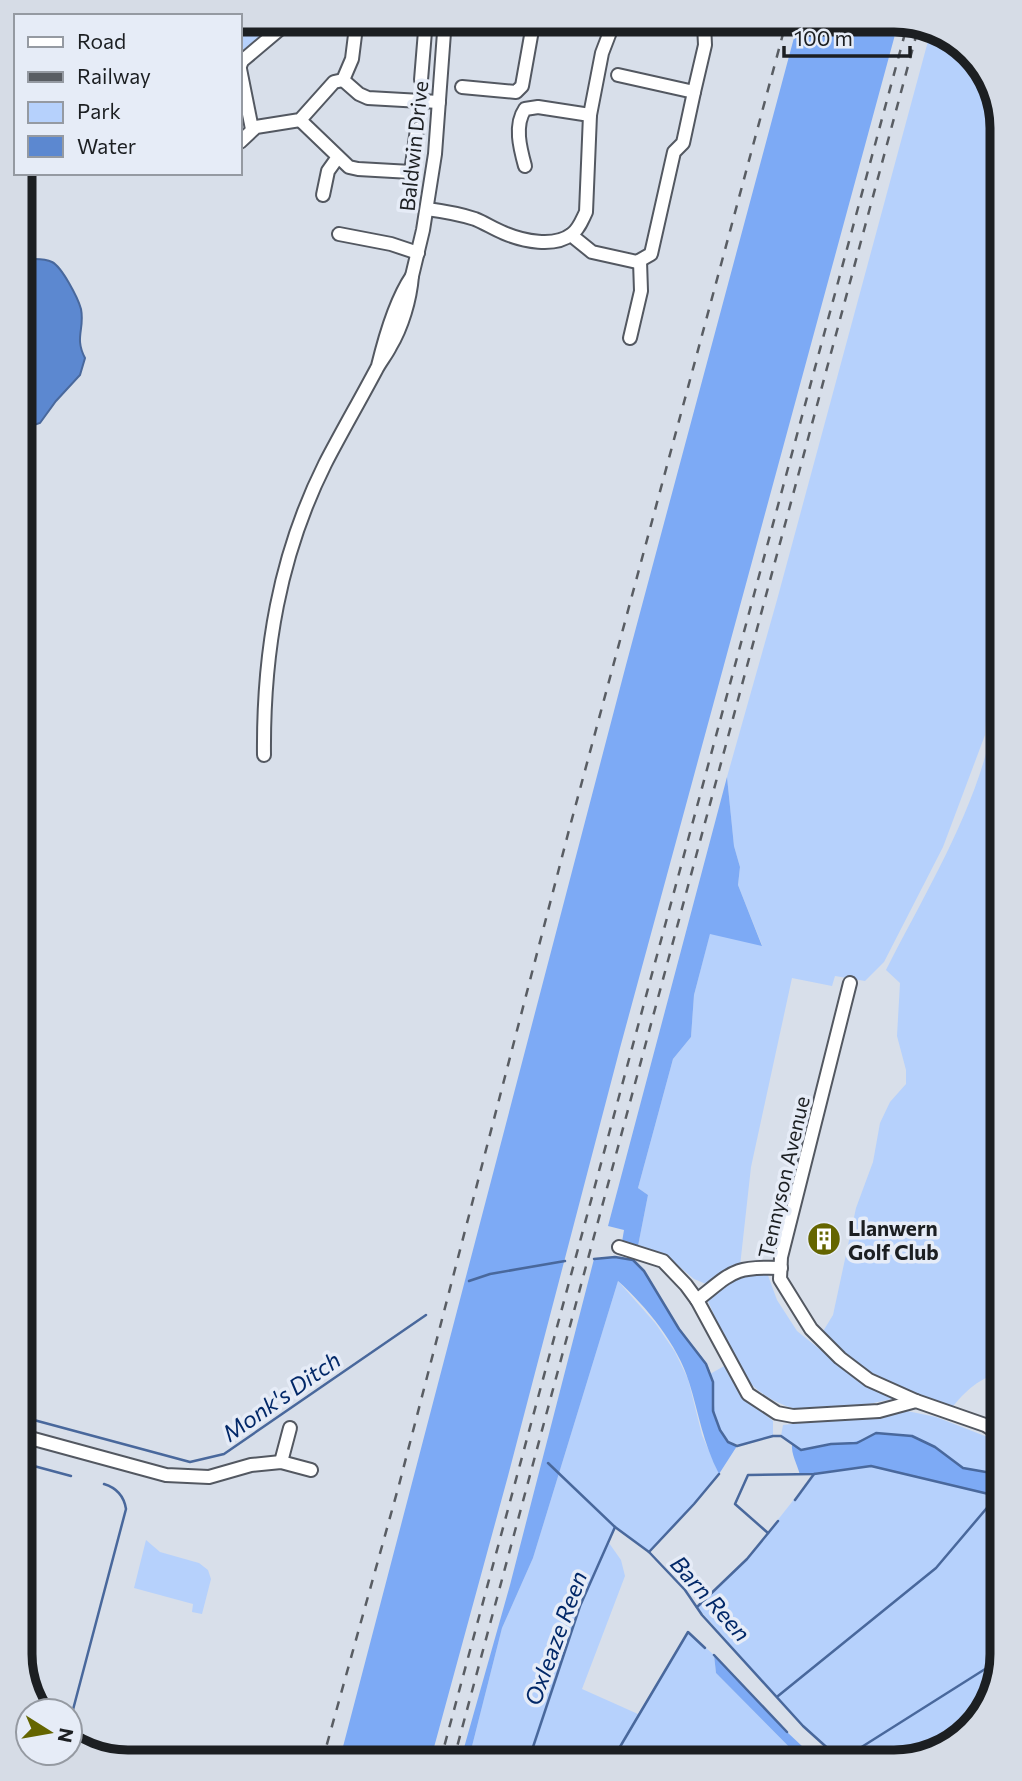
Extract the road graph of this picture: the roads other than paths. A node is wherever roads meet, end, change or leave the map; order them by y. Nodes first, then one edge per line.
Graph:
1 (276, 32) edge
2 (355, 32) edge
3 (425, 32) edge
4 (444, 32) edge
5 (532, 32) edge
6 (610, 32) edge
7 (705, 32) edge
8 (242, 61) edge
9 (618, 75) dead end
10 (242, 78) edge
11 (343, 80) junction
12 (421, 80) dead end
13 (462, 88) dead end
14 (694, 92) junction
15 (439, 102) junction
16 (590, 115) junction
17 (300, 120) junction
18 (252, 129) junction
19 (417, 129) dead end
20 (242, 140) edge
21 (338, 157) junction
22 (525, 166) dead end
23 (323, 195) dead end
24 (427, 209) junction
25 (339, 234) dead end
26 (571, 235) junction
27 (418, 253) junction
28 (640, 261) junction
29 (630, 338) dead end
30 (264, 755) dead end
31 (850, 983) dead end
32 (619, 1247) dead end
33 (780, 1268) junction
34 (697, 1300) junction
35 (916, 1401) junction
36 (290, 1428) dead end
37 (990, 1428) edge
38 (32, 1439) edge
39 (281, 1462) junction
40 (311, 1470) dead end

1 - 8 street
2 - 11 street
3 - 12 street
4 - 15 street, Baldwin Drive
5 - 13 street
6 - 16 street
7 - 14 street
9 - 14 street
10 - 18 street
11 - 15 street
11 - 17 street
14 - 28 street
15 - 24 street, Baldwin Drive
16 - 22 street
16 - 26 street
17 - 18 street
17 - 21 street
18 - 20 street
19 - 21 street
21 - 23 street
24 - 26 street
24 - 27 street, Baldwin Drive
25 - 27 street
26 - 28 street
27 - 30 street, Baldwin Drive
28 - 29 street
31 - 33 street, Tennyson Avenue
32 - 34 street
33 - 34 street
33 - 35 street, Tennyson Avenue
34 - 35 street
35 - 37 street, Tennyson Avenue
36 - 39 street
38 - 39 street
39 - 40 street

